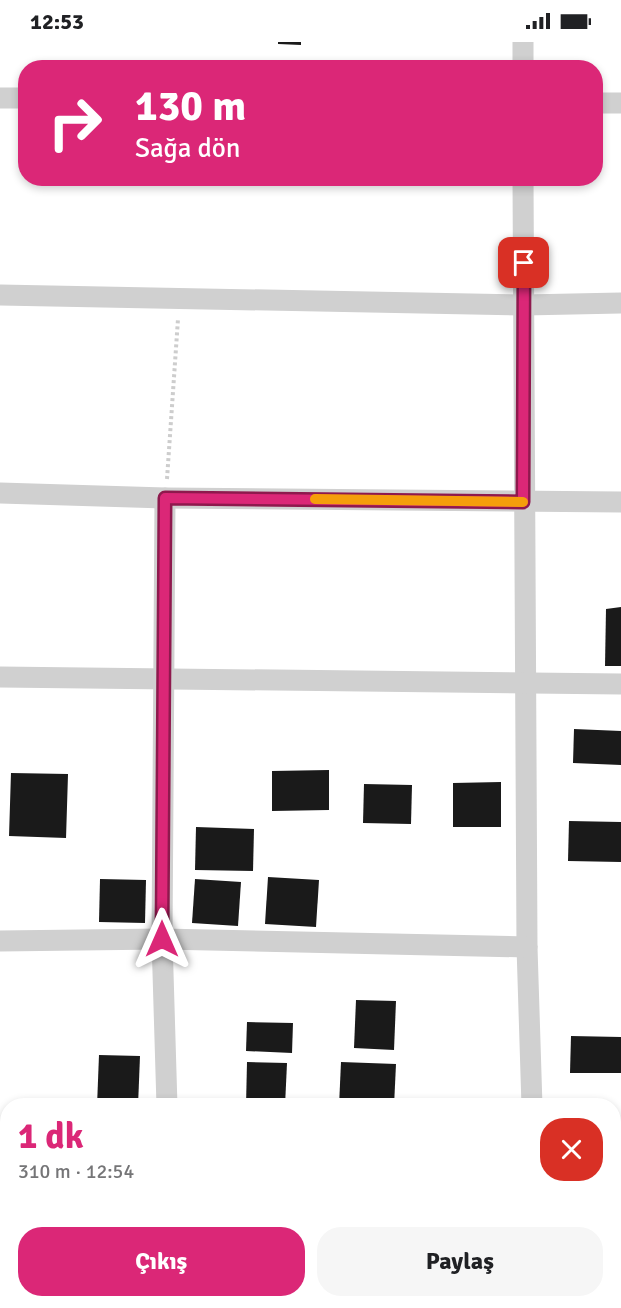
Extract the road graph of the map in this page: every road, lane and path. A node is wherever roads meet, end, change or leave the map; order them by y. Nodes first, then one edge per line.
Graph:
1 (523, 42) edge
2 (523, 60) edge
3 (0, 98) edge
4 (18, 99) edge
5 (603, 103) edge
6 (621, 103) edge
7 (524, 186) edge
8 (0, 295) edge
9 (180, 298) junction
10 (621, 303) edge
11 (524, 305) junction
12 (0, 493) edge
13 (165, 498) junction
14 (523, 502) junction
15 (621, 502) edge
16 (0, 677) edge
17 (163, 679) junction
18 (526, 683) junction
19 (621, 684) edge
20 (162, 939) junction
21 (0, 941) edge
22 (527, 946) junction
23 (168, 1098) edge
24 (532, 1098) edge

1 - 2 street
3 - 4 street
5 - 6 street
7 - 11 street
8 - 9 street
9 - 11 street
9 - 13 path
10 - 11 street
11 - 14 street
12 - 13 street
13 - 14 street
13 - 17 street
14 - 15 street
14 - 18 street
16 - 17 street
17 - 18 street
17 - 20 street
18 - 19 street
18 - 22 street
20 - 21 street
20 - 22 street
20 - 23 street
22 - 24 street

